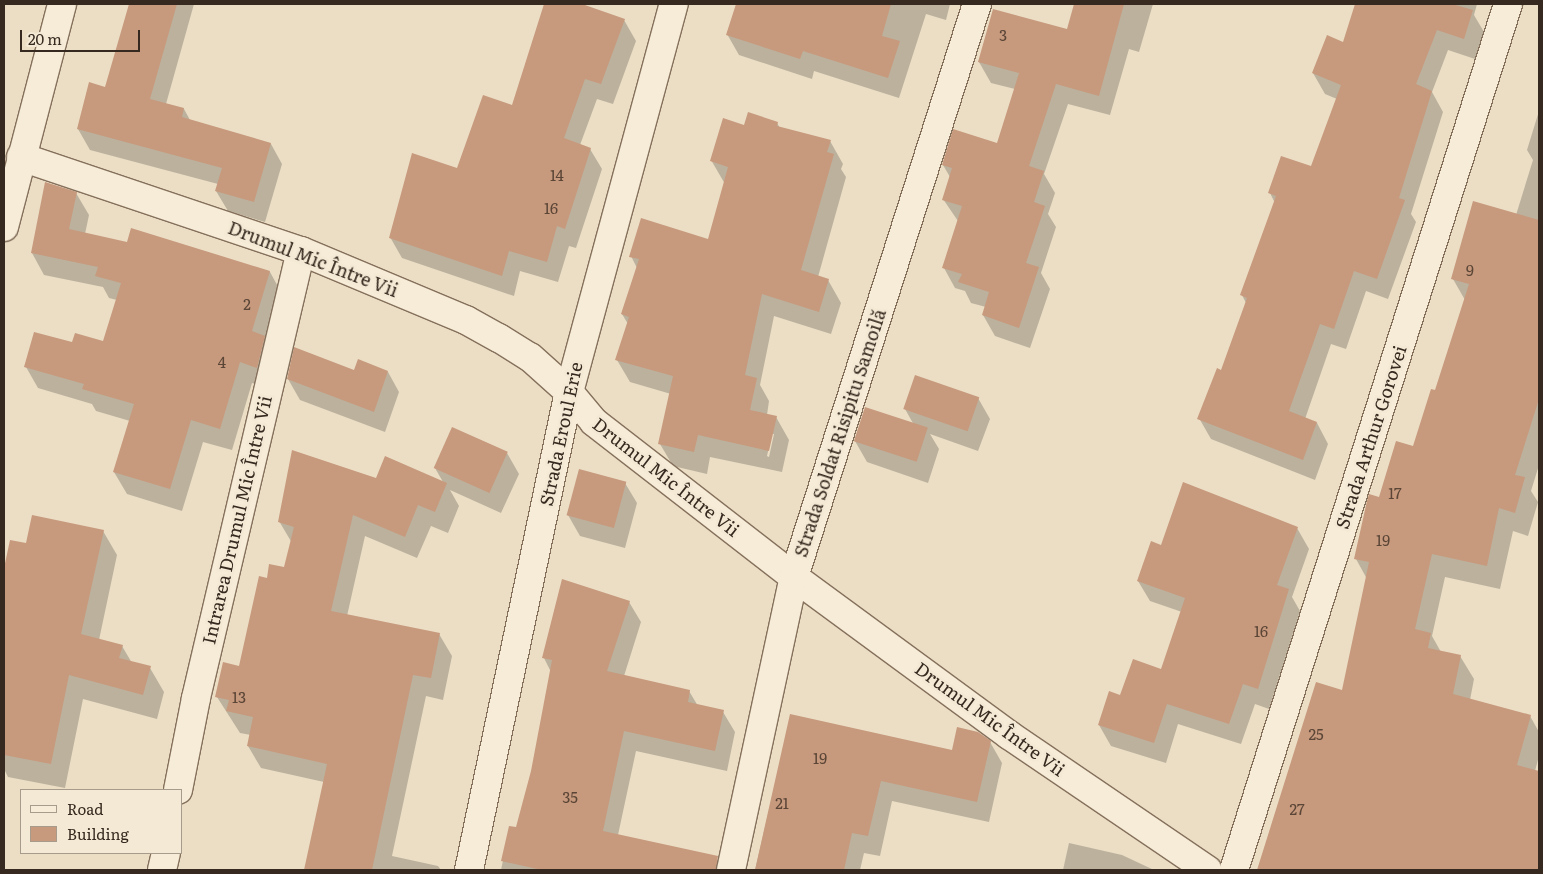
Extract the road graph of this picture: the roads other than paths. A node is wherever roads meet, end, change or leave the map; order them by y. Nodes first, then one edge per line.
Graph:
1 (62, 4) edge
2 (674, 4) edge
3 (977, 4) edge
4 (1508, 4) edge
5 (21, 157) junction
6 (4, 227) edge
7 (301, 251) junction
8 (569, 392) junction
9 (794, 577) junction
10 (178, 789) edge
11 (166, 854) edge
12 (162, 870) edge
13 (469, 870) edge
14 (731, 870) edge
15 (1208, 870) edge
16 (1234, 870) edge

1 - 5 street
2 - 8 street, Strada Eroul Erie
3 - 9 street, Strada Soldat Risipitu Samoilă
4 - 16 street, Strada Arthur Gorovei
5 - 6 street
5 - 7 street, Drumul Mic Între Vii
7 - 8 street, Drumul Mic Între Vii
7 - 10 street, Intrarea Drumul Mic Între Vii
8 - 9 street, Drumul Mic Între Vii
8 - 13 street, Strada Eroul Erie
9 - 14 street, Strada Soldat Risipitu Samoilă
9 - 15 street, Drumul Mic Între Vii
11 - 12 street

